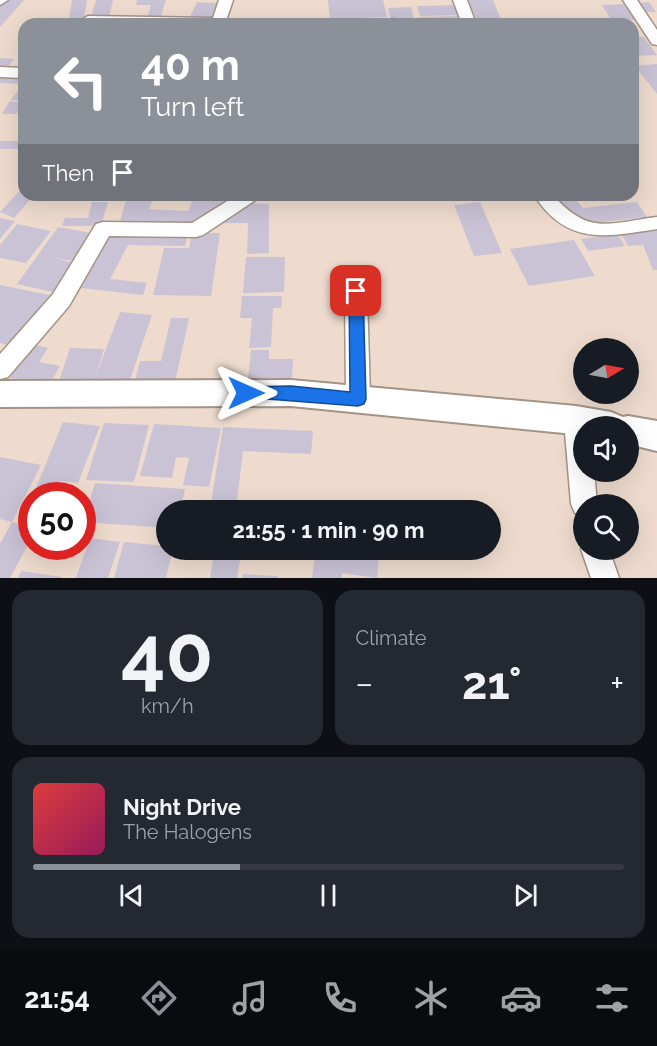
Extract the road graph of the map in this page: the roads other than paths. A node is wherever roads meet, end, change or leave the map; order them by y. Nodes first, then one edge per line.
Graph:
1 (226, 0) edge
2 (460, 0) edge
3 (630, 0) edge
4 (220, 18) edge
5 (467, 18) edge
6 (657, 41) edge
7 (0, 72) edge
8 (18, 74) edge
9 (241, 201) edge
10 (549, 201) edge
11 (657, 223) edge
12 (356, 291) dead end
13 (0, 370) edge
14 (0, 394) edge
15 (358, 399) junction
16 (573, 420) edge
17 (639, 432) edge
18 (657, 436) edge
19 (599, 560) edge
20 (605, 578) edge

1 - 4 street
2 - 5 street
3 - 6 street
7 - 8 street
9 - 13 street
10 - 11 street
12 - 15 street
14 - 15 main road
15 - 16 main road
17 - 18 main road
19 - 20 street

